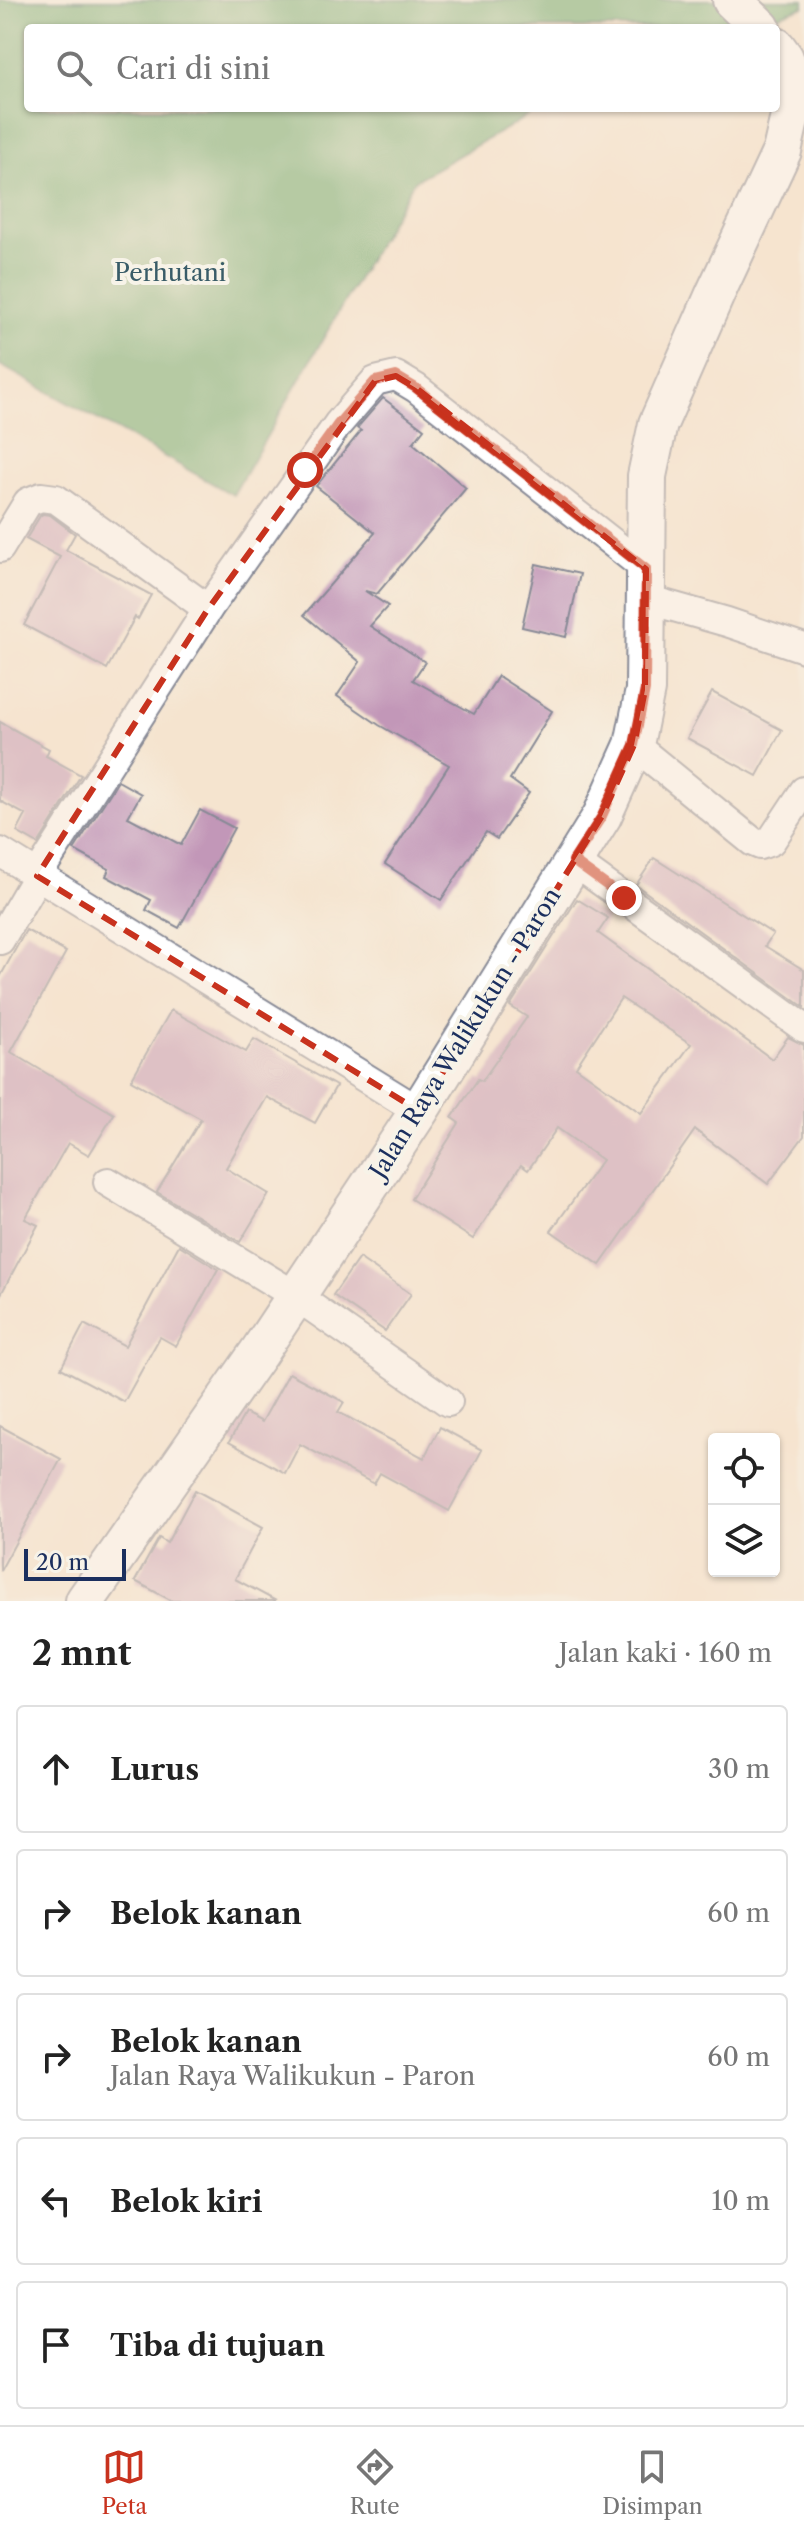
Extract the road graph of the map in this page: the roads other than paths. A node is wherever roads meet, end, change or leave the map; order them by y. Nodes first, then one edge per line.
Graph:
1 (732, 0) edge
2 (757, 24) edge
3 (780, 52) edge
4 (0, 548) edge
5 (646, 584) junction
6 (208, 609) junction
7 (804, 648) edge
8 (634, 745) junction
9 (804, 791) edge
10 (0, 852) edge
11 (573, 861) junction
12 (37, 876) junction
13 (2, 931) edge
14 (804, 1028) edge
15 (419, 1111) junction
16 (108, 1182) dead end
17 (296, 1296) junction
18 (448, 1402) dead end
19 (85, 1601) edge

1 - 2 main road
3 - 5 main road, Jalan Raya Walikukun - Paron
4 - 6 street
5 - 6 street
5 - 7 street
5 - 8 main road, Jalan Raya Walikukun - Paron
6 - 12 street
8 - 9 street
8 - 11 main road, Jalan Raya Walikukun - Paron
10 - 12 street
11 - 14 street
11 - 15 main road, Jalan Raya Walikukun - Paron
12 - 13 street
12 - 15 street
15 - 17 main road, Jalan Raya Walikukun - Paron
16 - 17 street
17 - 18 street
17 - 19 main road, Jalan Raya Walikukun - Paron

